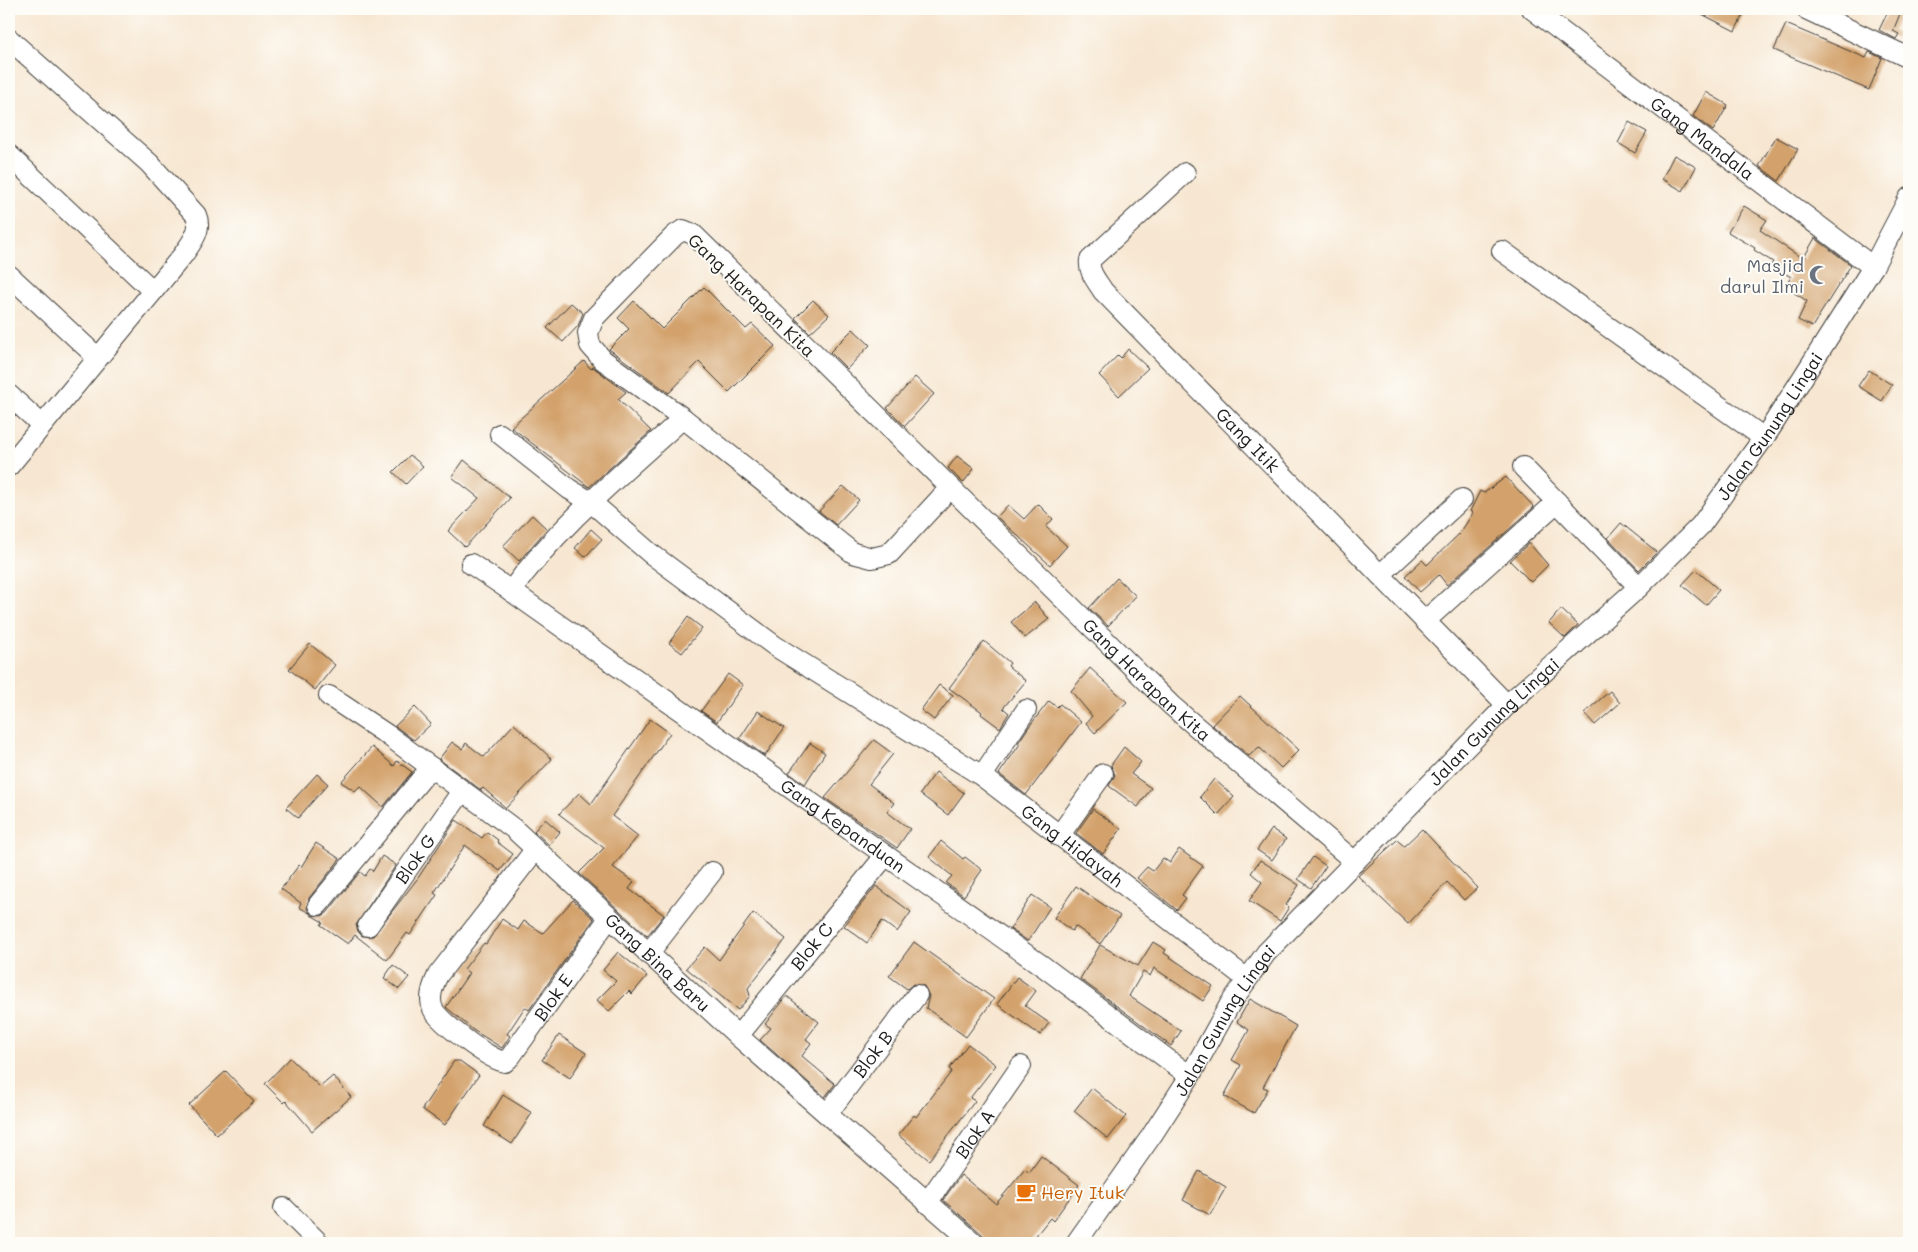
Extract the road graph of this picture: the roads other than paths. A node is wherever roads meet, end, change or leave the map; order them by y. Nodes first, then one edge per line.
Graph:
1 (1532, 9) edge
2 (1806, 9) edge
3 (9, 39) edge
4 (1909, 58) edge
5 (9, 155) edge
6 (1185, 173) dead end
7 (1909, 198) edge
8 (1502, 250) dead end
9 (1873, 267) junction
10 (9, 275) edge
11 (153, 291) junction
12 (98, 358) junction
13 (9, 395) edge
14 (682, 418) junction
15 (42, 425) junction
16 (500, 434) dead end
17 (1764, 438) junction
18 (9, 466) edge
19 (1523, 467) dead end
20 (949, 489) junction
21 (1462, 499) dead end
22 (591, 502) junction
23 (1557, 502) junction
24 (472, 564) dead end
25 (1380, 575) junction
26 (1639, 587) junction
27 (511, 591) junction
28 (1426, 621) junction
29 (329, 696) dead end
30 (1508, 704) junction
31 (1026, 710) dead end
32 (431, 767) junction
33 (1103, 774) dead end
34 (982, 776) junction
35 (462, 791) junction
36 (1059, 836) junction
37 (535, 850) junction
38 (885, 856) junction
39 (1355, 862) junction
40 (712, 872) dead end
41 (318, 905) dead end
42 (609, 918) junction
43 (368, 926) dead end
44 (648, 954) junction
45 (1247, 979) junction
46 (918, 994) dead end
47 (738, 1036) junction
48 (1021, 1066) dead end
49 (1190, 1076) junction
50 (828, 1113) junction
51 (927, 1203) junction
52 (284, 1208) dead end
53 (319, 1243) edge
54 (974, 1243) edge
55 (1076, 1243) edge

1 - 9 street, Gang Mandala
2 - 4 street
3 - 11 street
5 - 11 street
6 - 25 street, Gang Itik
7 - 9 street, Jalan Gunung Lingai
8 - 17 street
9 - 17 street, Jalan Gunung Lingai
10 - 12 street
11 - 12 street
12 - 15 street
13 - 15 street
14 - 20 street, Gang Harapan Kita
14 - 20 street, Gang Harapan Kita
14 - 22 street
15 - 18 street
16 - 22 street, Gang Hidayah
17 - 26 street, Jalan Gunung Lingai
19 - 23 street
20 - 39 street, Gang Harapan Kita
21 - 25 street
22 - 27 street
22 - 34 street, Gang Hidayah
23 - 26 street
23 - 28 street
24 - 27 street, Gang Kepanduan
25 - 28 street, Gang Itik
26 - 30 street, Jalan Gunung Lingai
27 - 38 street, Gang Kepanduan
28 - 30 street, Gang Itik
29 - 32 street, Gang Bina Baru
30 - 39 street, Jalan Gunung Lingai
31 - 34 street
32 - 35 street, Gang Bina Baru
32 - 41 street
33 - 36 street
34 - 36 street, Gang Hidayah
35 - 37 street, Gang Bina Baru
35 - 43 street, Blok G
36 - 45 street, Gang Hidayah
37 - 42 street, Gang Bina Baru
37 - 42 street, Blok E
38 - 47 street, Blok C
38 - 49 street, Gang Kepanduan
39 - 45 street, Jalan Gunung Lingai
40 - 44 street
42 - 44 street, Gang Bina Baru
44 - 47 street, Gang Bina Baru
45 - 49 street, Jalan Gunung Lingai
46 - 50 street, Blok B
47 - 50 street, Gang Bina Baru
48 - 51 street, Blok A
49 - 55 street, Jalan Gunung Lingai
50 - 51 street, Gang Bina Baru
51 - 54 street, Gang Bina Baru
52 - 53 street

